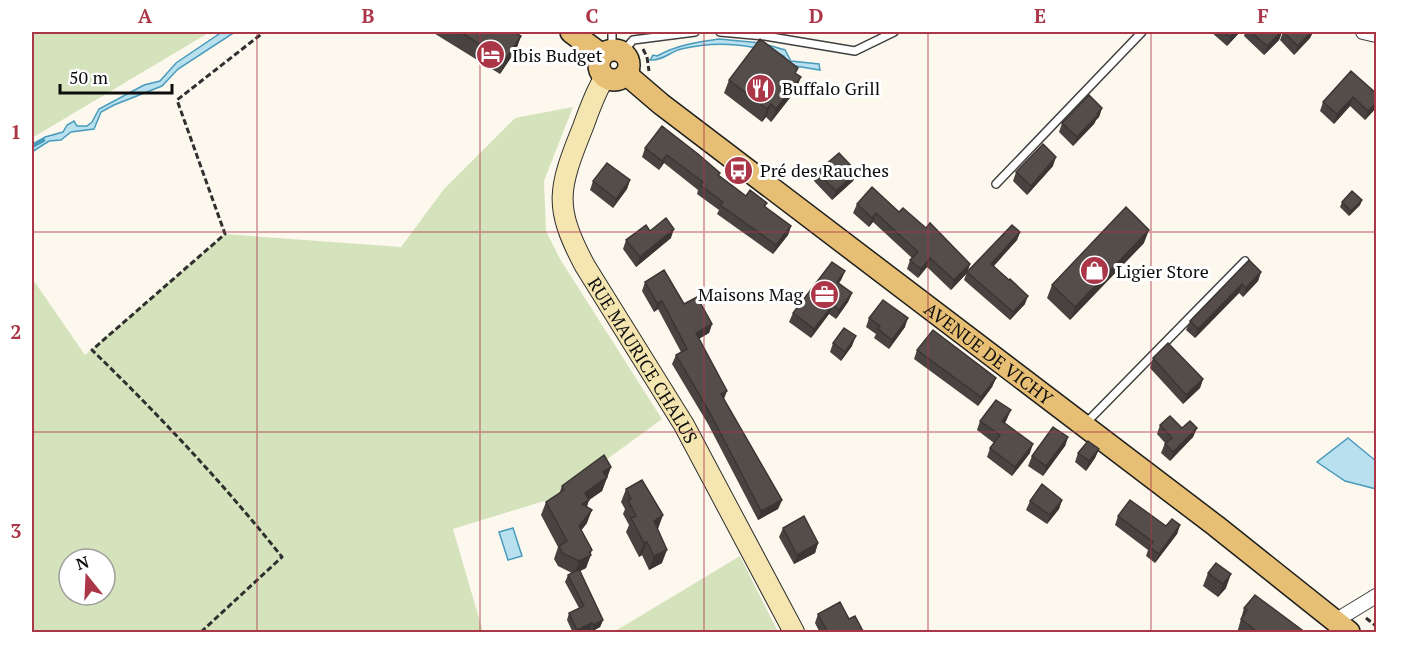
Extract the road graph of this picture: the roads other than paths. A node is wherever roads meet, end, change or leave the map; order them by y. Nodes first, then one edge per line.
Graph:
1 (571, 32) edge
2 (695, 32) edge
3 (720, 32) edge
4 (894, 32) edge
5 (1142, 32) edge
6 (1363, 32) edge
7 (1377, 35) edge
8 (612, 47) edge
9 (626, 74) junction
10 (605, 77) junction
11 (996, 184) dead end
12 (1245, 261) edge
13 (1084, 426) junction
14 (1377, 596) edge
15 (1342, 627) edge
16 (794, 633) edge

1 - 8 main road
2 - 8 lane
3 - 4 lane
5 - 11 lane
6 - 7 street
8 - 9 main road
8 - 10 main road
9 - 10 main road
9 - 13 main road, AVENUE DE VICHY
10 - 16 street, RUE MAURICE CHALUS
12 - 13 lane
13 - 15 main road, AVENUE DE VICHY
14 - 15 street

